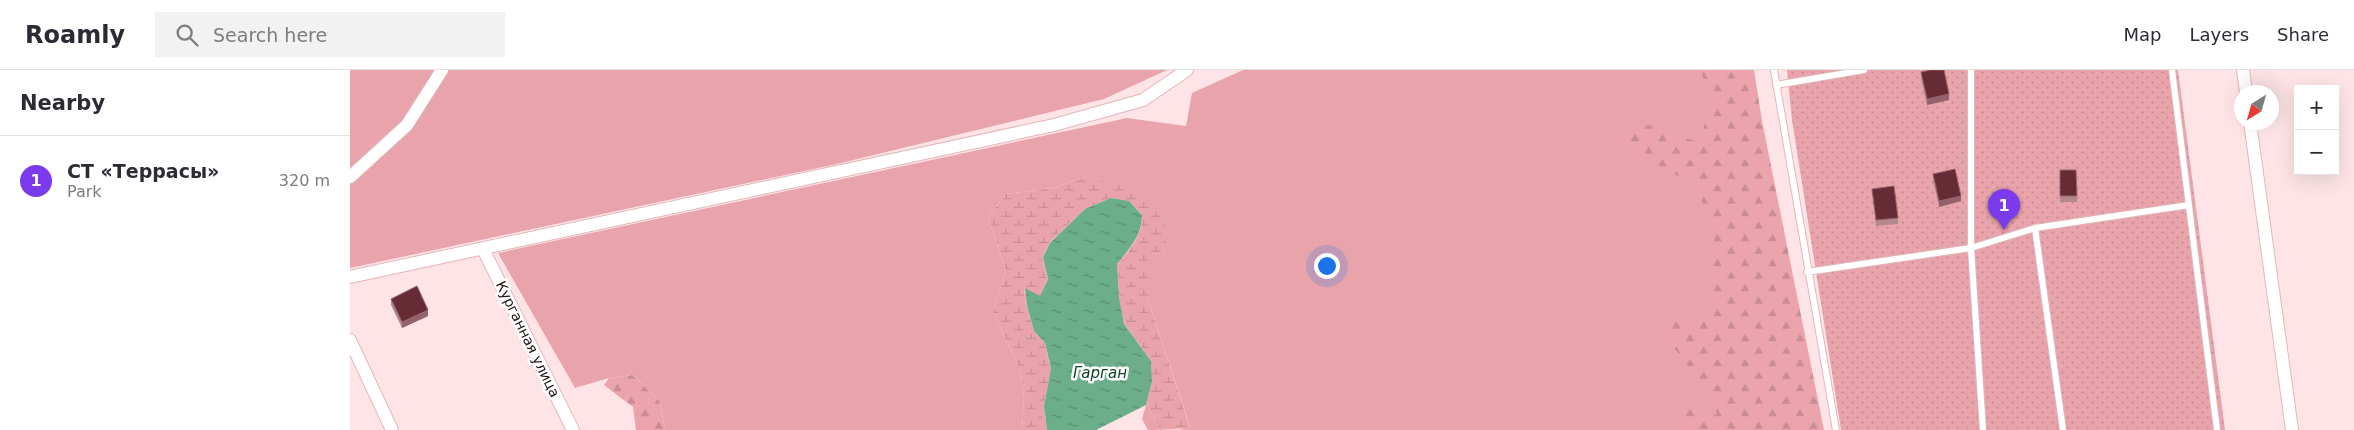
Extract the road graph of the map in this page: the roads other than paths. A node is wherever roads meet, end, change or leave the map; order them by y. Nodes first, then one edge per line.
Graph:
1 (442, 70) edge
2 (1187, 70) edge
3 (1774, 70) edge
4 (1864, 70) edge
5 (1971, 70) edge
6 (2172, 70) edge
7 (2243, 70) edge
8 (1776, 85) junction
9 (2245, 85) edge
10 (2251, 130) edge
11 (350, 177) edge
12 (2189, 205) junction
13 (2035, 228) junction
14 (483, 248) junction
15 (1971, 248) junction
16 (1807, 272) junction
17 (350, 277) edge
18 (350, 340) edge
19 (392, 430) edge
20 (573, 430) edge
21 (1836, 430) edge
22 (1983, 430) edge
23 (2062, 430) edge
24 (2217, 430) edge
25 (2292, 430) edge

1 - 11 street
2 - 14 street
3 - 8 lane
4 - 8 lane
5 - 15 lane
6 - 12 lane
7 - 9 street
8 - 16 lane
10 - 25 street
12 - 13 lane
12 - 24 lane
13 - 15 lane
13 - 23 lane
14 - 17 street
14 - 20 street, Курганная улица
15 - 16 lane
15 - 22 lane
16 - 21 lane
18 - 19 street

